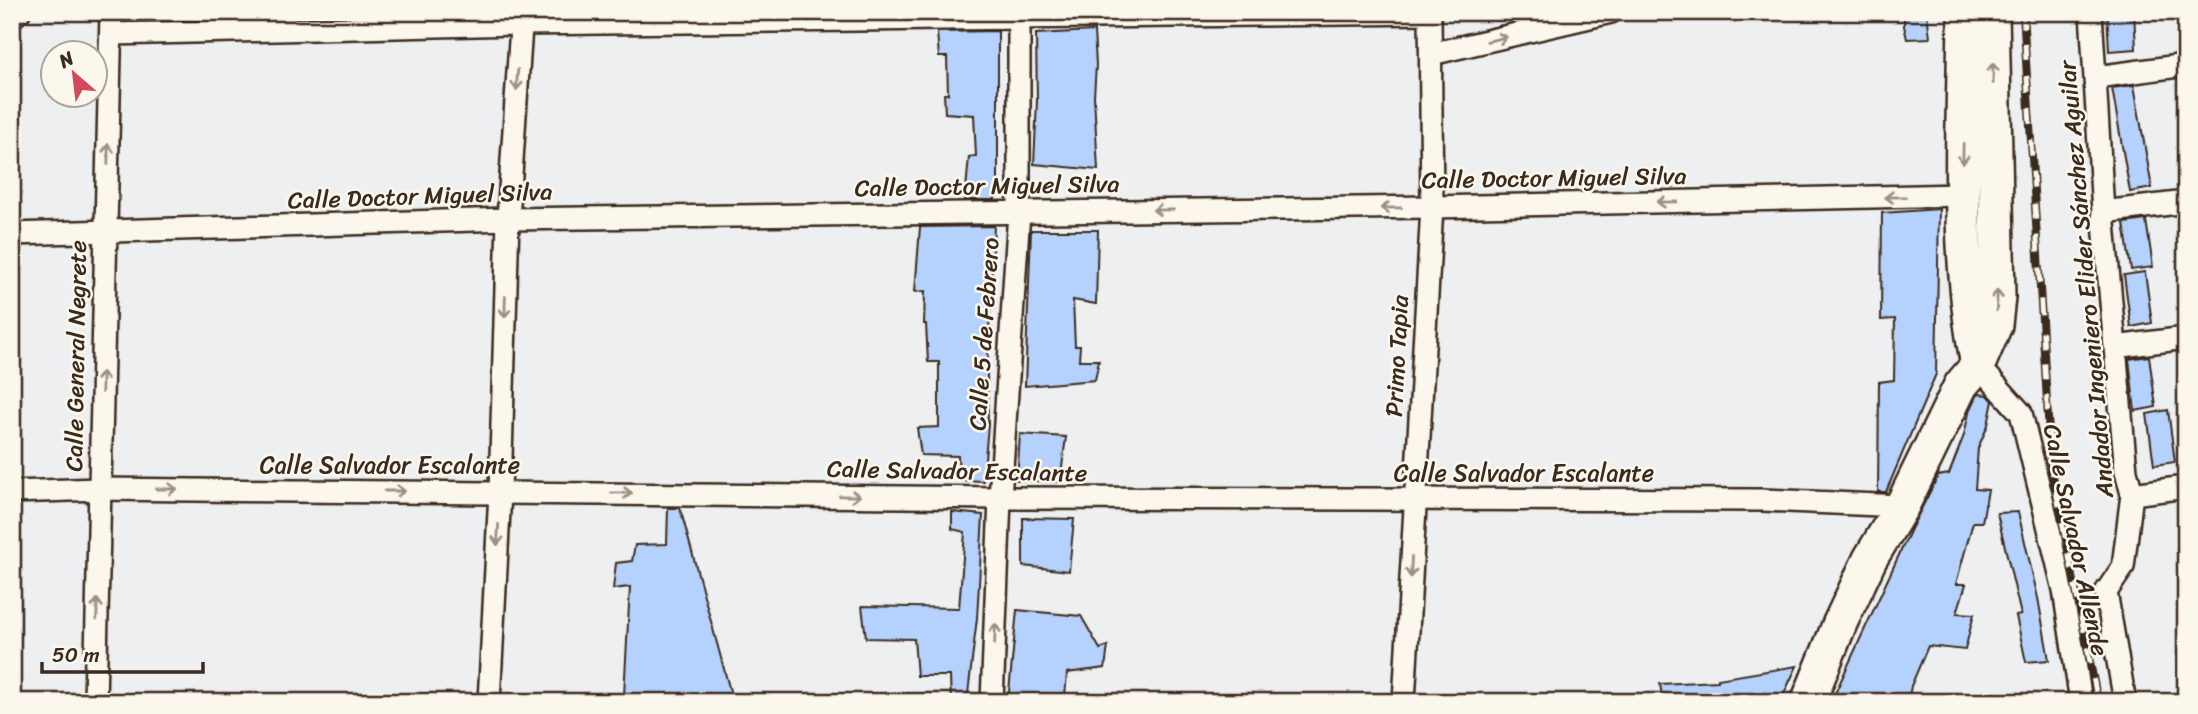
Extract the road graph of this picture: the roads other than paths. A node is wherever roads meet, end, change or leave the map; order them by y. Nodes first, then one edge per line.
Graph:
1 (19, 12) edge
2 (111, 12) edge
3 (1611, 12) edge
4 (1965, 12) edge
5 (1992, 12) edge
6 (2091, 12) edge
7 (1430, 13) edge
8 (1019, 16) edge
9 (12, 17) edge
10 (522, 18) edge
11 (111, 34) junction
12 (1431, 54) junction
13 (2186, 65) edge
14 (2096, 77) junction
15 (1963, 195) junction
16 (2186, 202) edge
17 (1432, 207) junction
18 (1019, 212) junction
19 (2103, 212) junction
20 (508, 219) junction
21 (106, 233) junction
22 (12, 234) edge
23 (2186, 338) edge
24 (2115, 347) junction
25 (1978, 365) junction
26 (2186, 487) edge
27 (99, 489) junction
28 (12, 492) edge
29 (500, 492) junction
30 (2132, 494) junction
31 (1000, 498) junction
32 (1415, 499) junction
33 (1902, 506) junction
34 (95, 702) edge
35 (489, 702) edge
36 (992, 702) edge
37 (1404, 702) edge
38 (1808, 702) edge
39 (2081, 702) edge
40 (2125, 702) edge

1 - 9 street
2 - 11 street, Calle General Negrete
12 -> 3 street
4 -> 15 main road
25 -> 5 main road
6 - 14 street, Andador Ingeniero Elider Sánchez Aguilar
7 - 8 street
7 - 12 street, Primo Tapia
8 - 10 street
8 - 18 street, Calle 5 de Febrero
10 - 11 street
10 -> 20 street
21 -> 11 street, Calle General Negrete
12 - 17 street, Primo Tapia
13 - 14 street
14 - 19 street, Andador Ingeniero Elider Sánchez Aguilar
15 -> 17 street, Calle Doctor Miguel Silva
15 - 25 main road
16 - 19 street
17 -> 18 street, Calle Doctor Miguel Silva
17 - 32 street, Primo Tapia
18 - 20 street, Calle Doctor Miguel Silva
18 - 31 street, Calle 5 de Febrero
19 - 24 street, Andador Ingeniero Elider Sánchez Aguilar
20 - 21 street, Calle Doctor Miguel Silva
20 -> 29 street
21 - 22 street, Calle Doctor Miguel Silva
27 -> 21 street, Calle General Negrete
23 - 24 street
24 - 30 street, Andador Ingeniero Elider Sánchez Aguilar
25 - 33 main road
25 - 39 street, Calle Salvador Allende
26 - 30 street
27 - 28 street, Calle Salvador Escalante
27 -> 29 street, Calle Salvador Escalante
34 -> 27 street, Calle General Negrete
29 -> 31 street, Calle Salvador Escalante
29 -> 35 street
30 - 40 street, Andador Ingeniero Elider Sánchez Aguilar
31 - 32 street, Calle Salvador Escalante
36 -> 31 street, Calle 5 de Febrero
32 - 33 street, Calle Salvador Escalante
32 -> 37 street, Primo Tapia
33 - 38 main road

